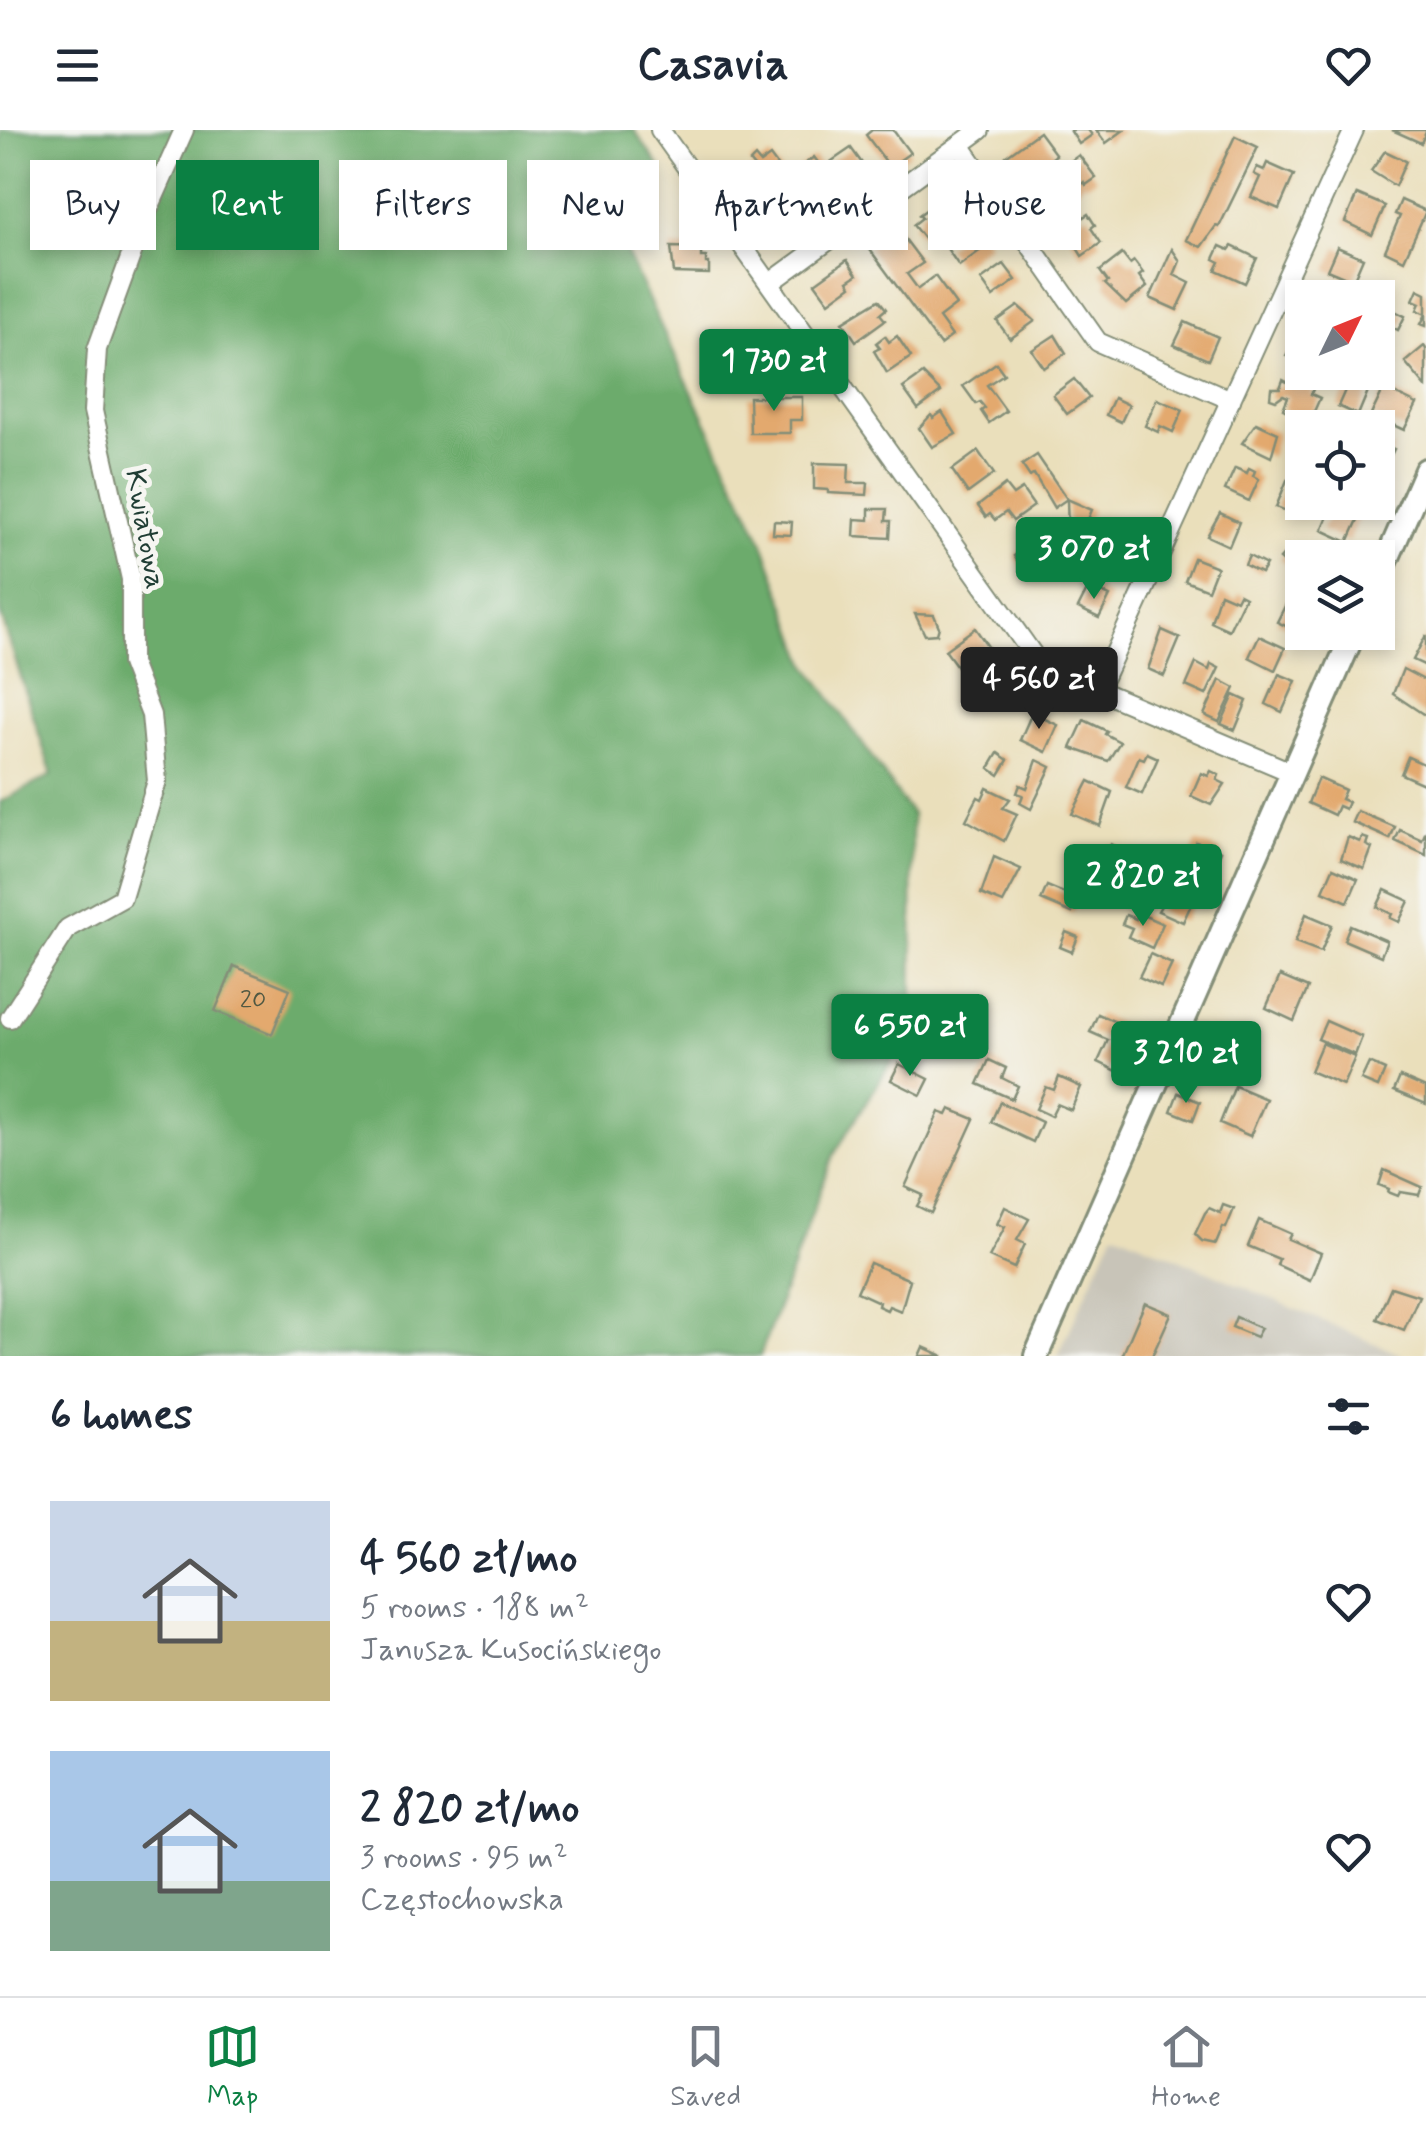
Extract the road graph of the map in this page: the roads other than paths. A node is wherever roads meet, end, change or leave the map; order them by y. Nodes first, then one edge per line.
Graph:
1 (184, 130) edge
2 (660, 130) edge
3 (980, 130) edge
4 (1354, 130) edge
5 (960, 145) junction
6 (770, 283) junction
7 (1231, 400) junction
8 (1426, 470) edge
9 (1395, 541) edge
10 (1346, 650) edge
11 (1099, 688) junction
12 (1293, 773) junction
13 (10, 1018) dead end
14 (1036, 1356) edge

1 - 13 street, Kwiatowa
2 - 6 street
3 - 5 street
4 - 7 street
5 - 6 street
5 - 7 street
6 - 11 street
7 - 11 street
8 - 9 main road
10 - 12 main road
11 - 12 street
12 - 14 main road

